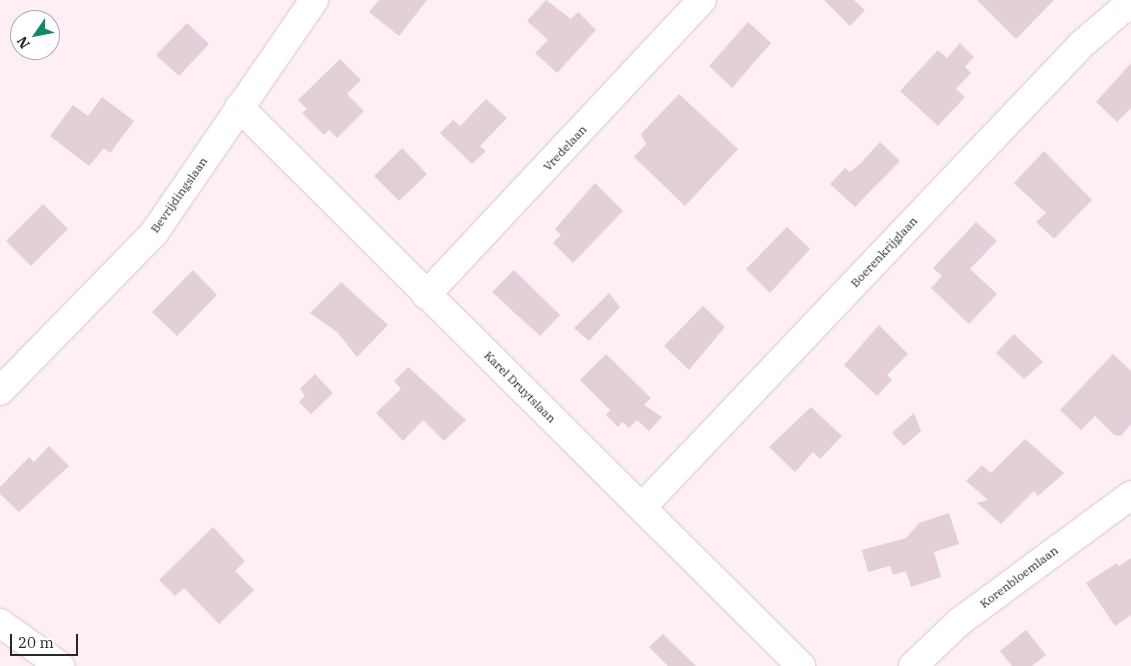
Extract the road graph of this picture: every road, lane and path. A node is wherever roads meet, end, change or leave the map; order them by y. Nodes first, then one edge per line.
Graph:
1 (314, 0) edge
2 (702, 0) edge
3 (1131, 2) edge
4 (239, 107) junction
5 (426, 295) junction
6 (0, 391) edge
7 (1131, 495) edge
8 (642, 507) junction
9 (0, 623) edge
10 (60, 666) edge
11 (801, 666) edge
12 (913, 666) edge

1 - 4 street, Bevrijdingslaan
2 - 5 street, Vredelaan
3 - 8 street, Boerenkrijglaan
4 - 5 street, Karel Druytslaan
4 - 6 street, Bevrijdingslaan
5 - 8 street, Karel Druytslaan
7 - 12 street, Korenbloemlaan
8 - 11 street, Karel Druytslaan
9 - 10 street

